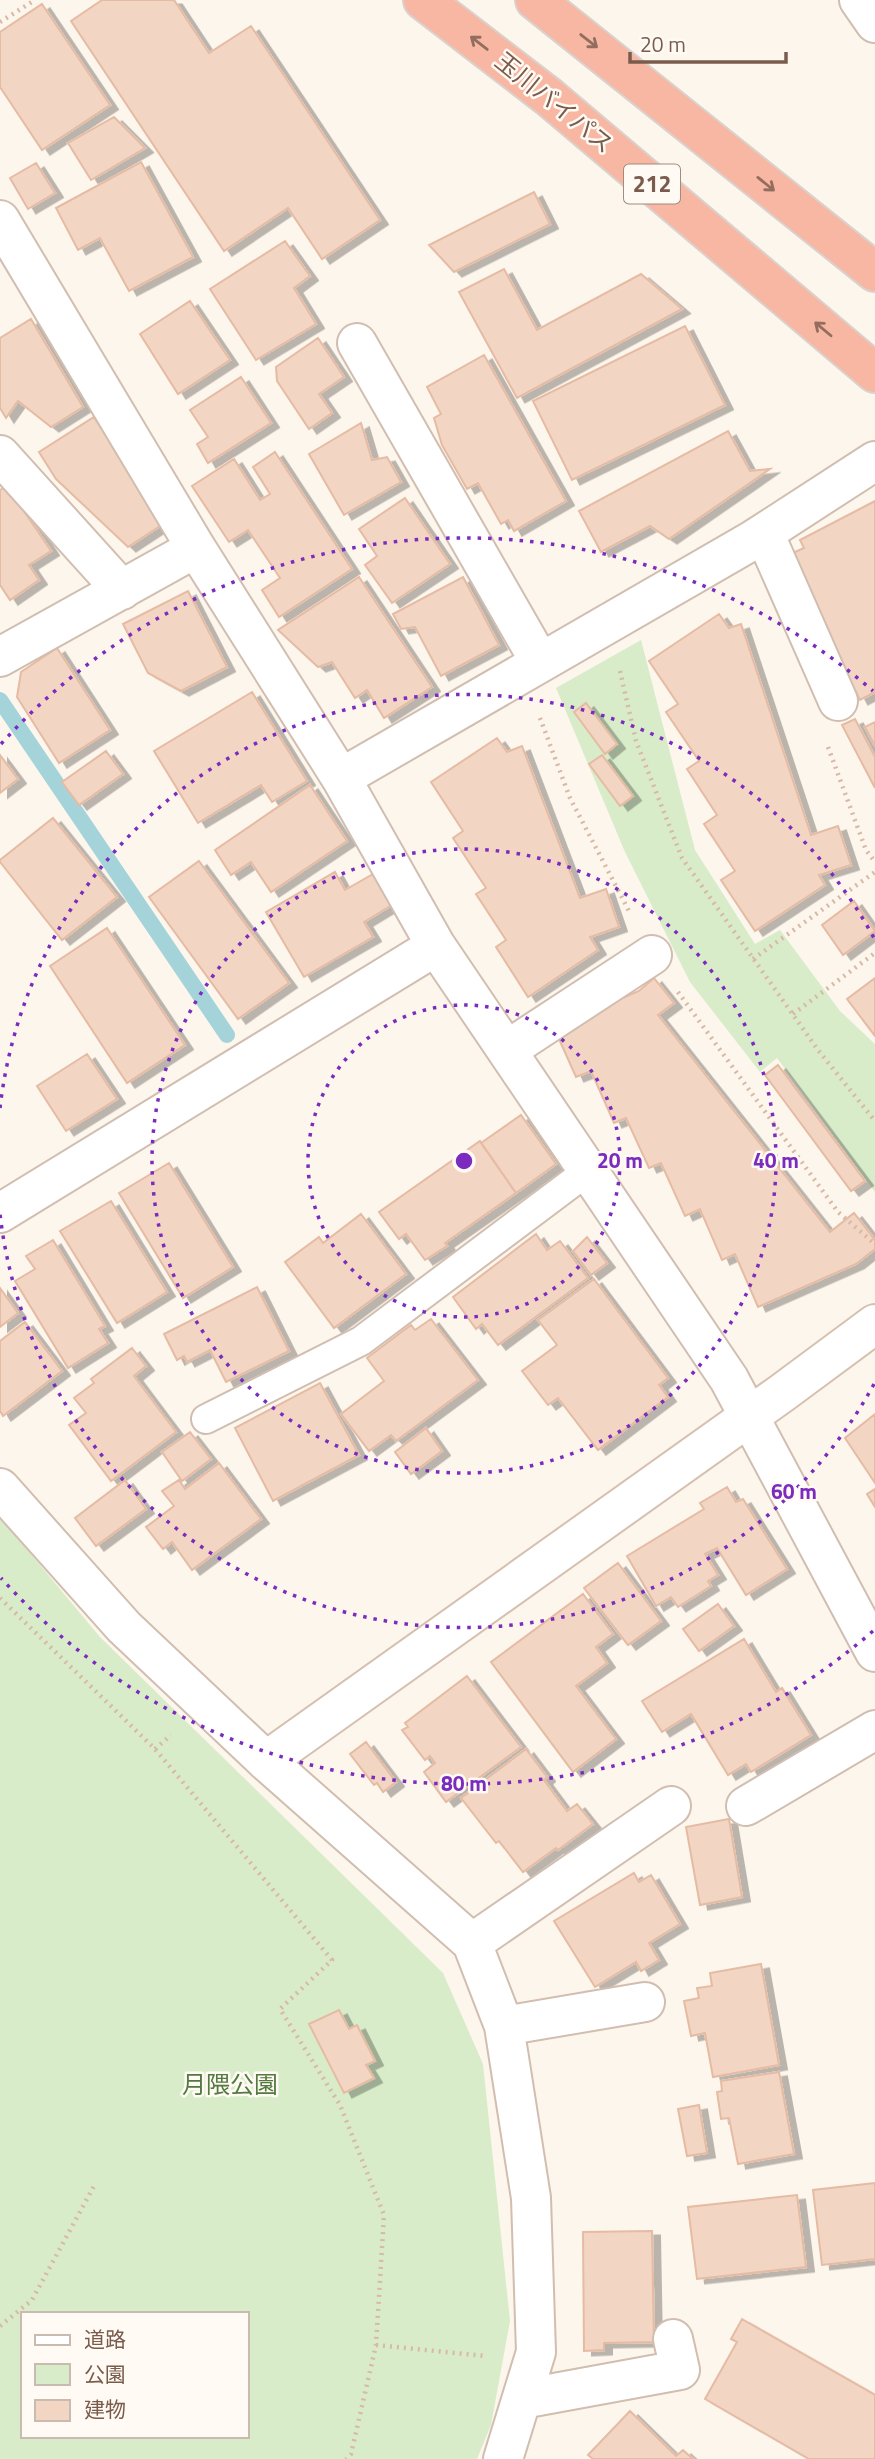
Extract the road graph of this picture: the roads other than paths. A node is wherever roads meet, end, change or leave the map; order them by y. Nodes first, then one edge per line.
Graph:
1 (423, 0) edge
2 (535, 0) edge
3 (859, 0) edge
4 (875, 23) edge
5 (0, 220) edge
6 (875, 272) edge
7 (357, 343) dead end
8 (875, 373) edge
9 (0, 455) edge
10 (875, 461) edge
11 (764, 533) junction
12 (196, 548) junction
13 (122, 590) junction
14 (0, 657) edge
15 (540, 662) junction
16 (838, 701) dead end
17 (341, 778) junction
18 (436, 946) junction
19 (652, 955) dead end
20 (507, 1051) junction
21 (589, 1170) junction
22 (0, 1213) edge
23 (875, 1324) edge
24 (748, 1416) junction
25 (206, 1419) dead end
26 (0, 1488) edge
27 (875, 1652) edge
28 (875, 1730) edge
29 (266, 1761) junction
30 (671, 1806) dead end
31 (746, 1806) dead end
32 (472, 1943) junction
33 (645, 2002) dead end
34 (504, 2026) junction
35 (673, 2339) dead end
36 (522, 2399) junction
37 (503, 2459) edge

8 -> 1 highway, 玉川バイパス / 212
2 -> 6 highway
3 - 4 street
5 - 12 street
7 - 15 street
9 - 13 street
10 - 11 street
11 - 15 street
11 - 16 street
12 - 13 street
12 - 17 street
13 - 14 street
15 - 17 street
17 - 18 street
18 - 20 street
18 - 22 street
19 - 20 street
20 - 21 street
21 - 24 street
21 - 25 lane
23 - 24 street
24 - 27 street
24 - 29 street
26 - 29 street
28 - 31 street
29 - 32 street
30 - 32 street
32 - 34 street
33 - 34 street
34 - 36 street
35 - 36 street
36 - 37 street

